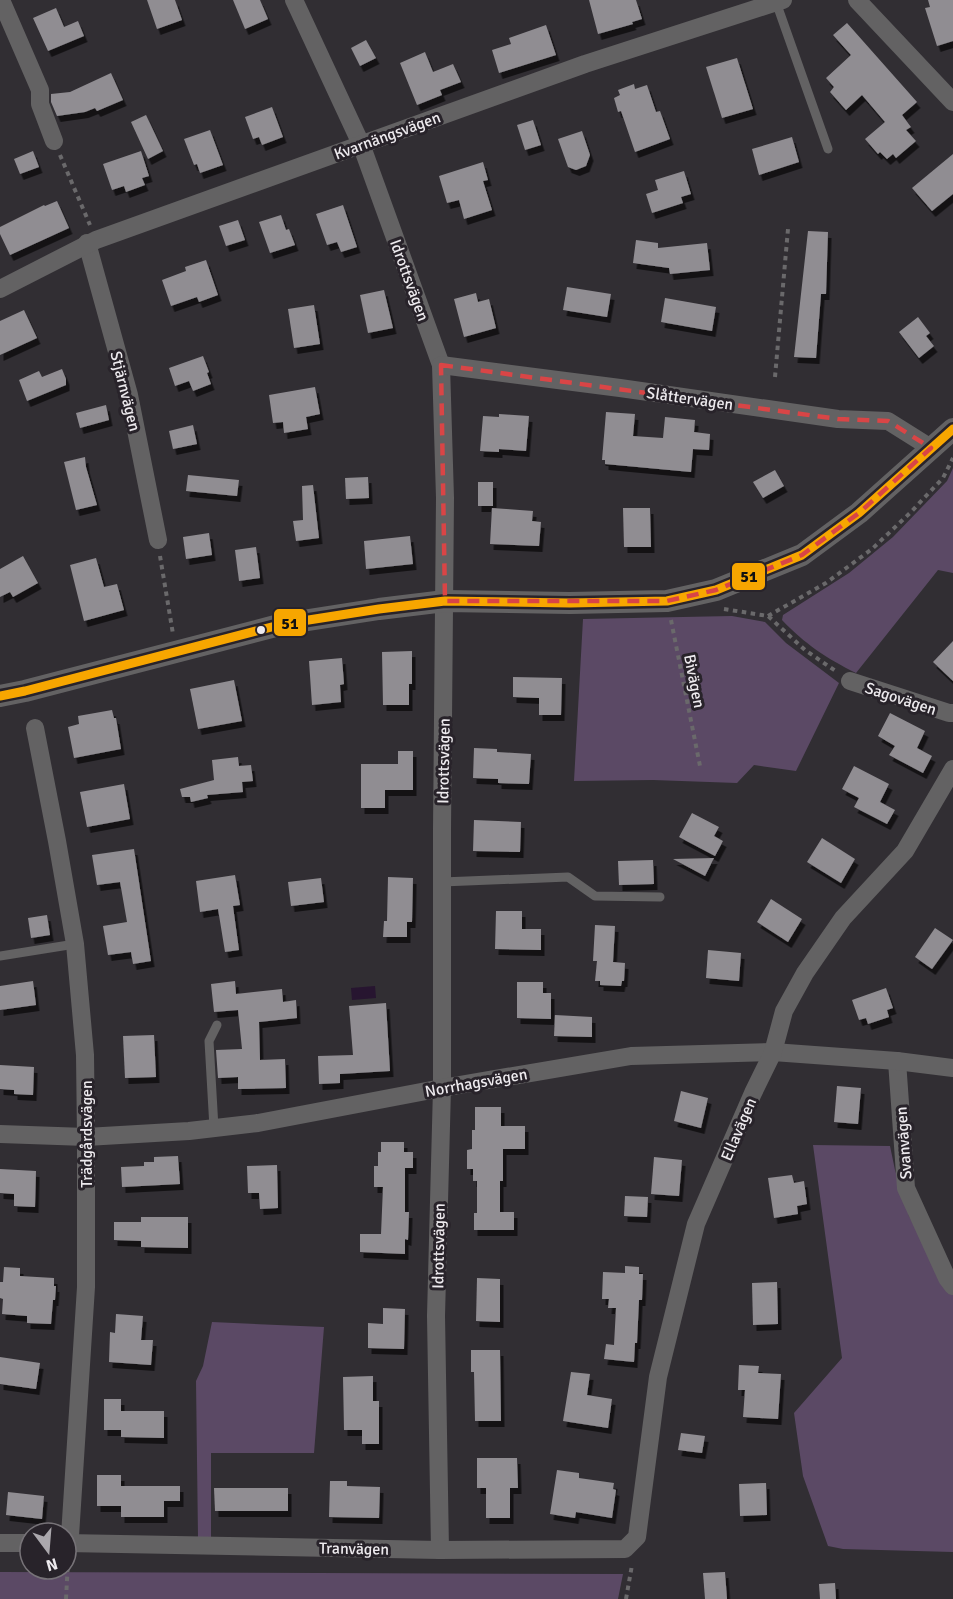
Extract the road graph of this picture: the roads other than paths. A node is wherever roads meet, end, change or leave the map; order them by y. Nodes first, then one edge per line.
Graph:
1 (294, 0) edge
2 (857, 0) edge
3 (3, 1) edge
4 (779, 1) edge
5 (953, 102) edge
6 (54, 141) road end
7 (361, 144) junction
8 (828, 149) dead end
9 (92, 242) junction
10 (0, 288) edge
11 (441, 365) junction
12 (953, 429) edge
13 (931, 448) junction
14 (158, 540) road end
15 (445, 601) junction
16 (850, 681) road end
17 (0, 696) edge
18 (953, 713) edge
19 (35, 728) dead end
20 (953, 770) edge
21 (442, 882) junction
22 (660, 897) dead end
23 (75, 944) junction
24 (0, 956) edge
25 (217, 1025) dead end
26 (773, 1052) junction
27 (897, 1061) junction
28 (953, 1068) edge
29 (442, 1088) junction
30 (214, 1128) junction
31 (0, 1134) edge
32 (86, 1137) junction
33 (953, 1286) edge
34 (71, 1521) edge
35 (637, 1537) joint
36 (0, 1543) edge
37 (18, 1543) edge
38 (78, 1543) edge
39 (440, 1550) junction

1 - 7 street, Idrottsvägen
2 - 5 street
3 - 6 street
4 - 7 street, Kvarnängsvägen
4 - 8 lane
7 - 9 street, Kvarnängsvägen
7 - 11 street, Idrottsvägen
9 - 10 street, Kvarnängsvägen
9 - 14 street, Stjärnvägen
11 - 13 street, Slåttervägen
11 - 15 street, Idrottsvägen
12 - 13 street
13 - 15 street
15 - 17 street
15 - 21 street, Idrottsvägen
16 - 18 street, Sagovägen
19 - 23 street, Trädgårdsvägen
20 - 26 street, Ellavägen
21 - 22 lane
21 - 29 street, Idrottsvägen
23 - 24 lane
23 - 32 street, Trädgårdsvägen
25 - 30 lane
26 - 27 street, Norrhagsvägen
26 - 29 street, Norrhagsvägen
26 - 35 street, Ellavägen
27 - 28 street, Norrhagsvägen
27 - 33 street, Svanvägen
29 - 30 street, Norrhagsvägen
29 - 39 street, Idrottsvägen
30 - 32 street, Norrhagsvägen
31 - 32 street, Norrhagsvägen
32 - 34 street, Trädgårdsvägen
35 - 39 street, Tranvägen
36 - 37 street
38 - 39 street, Tranvägen

